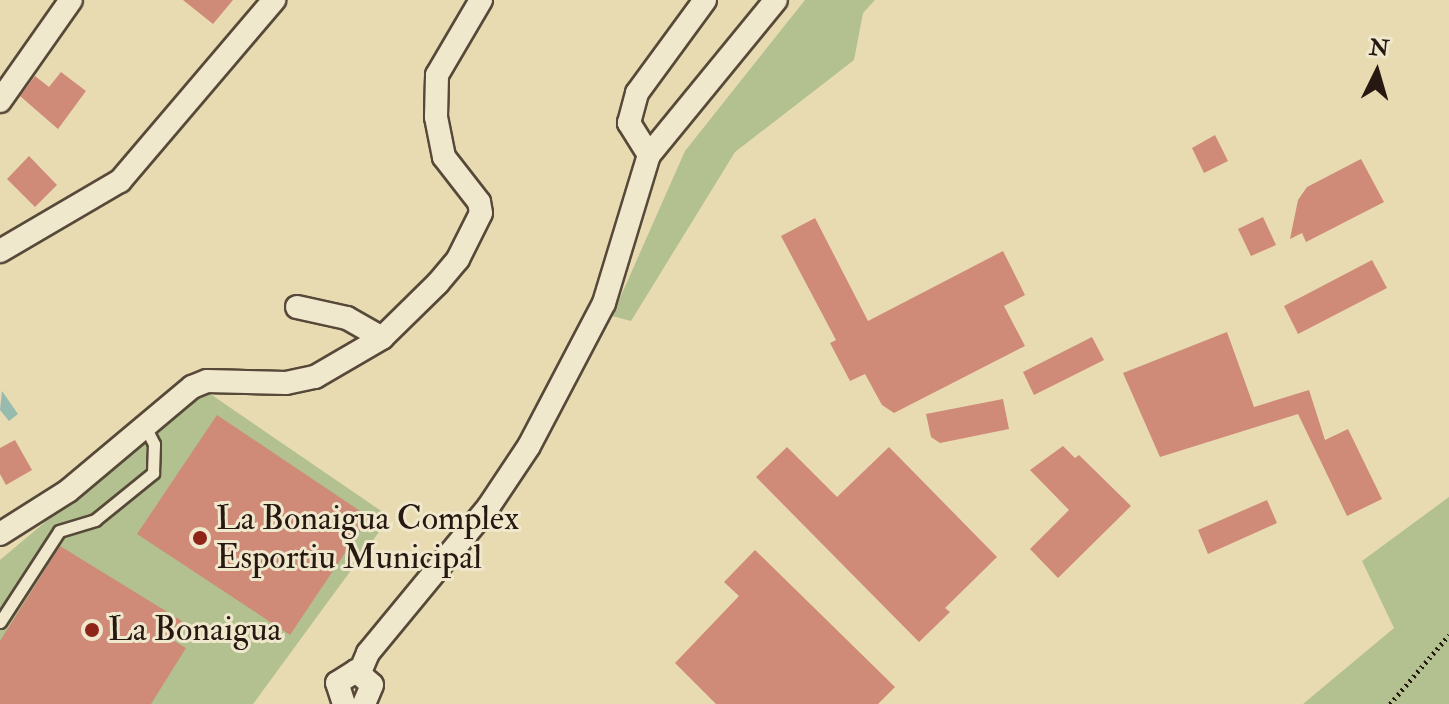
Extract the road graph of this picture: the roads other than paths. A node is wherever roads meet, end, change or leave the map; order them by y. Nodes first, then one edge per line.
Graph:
1 (71, 0) edge
2 (274, 0) edge
3 (481, 0) edge
4 (705, 0) edge
5 (776, 0) edge
6 (0, 101) edge
7 (649, 155) junction
8 (0, 251) edge
9 (297, 307) dead end
10 (382, 338) junction
11 (145, 426) junction
12 (0, 534) edge
13 (0, 622) edge
14 (360, 672) junction
15 (341, 703) edge
16 (364, 704) edge

1 - 6 street
2 - 8 street
3 - 10 street
4 - 7 street
5 - 7 street
7 - 14 street
9 - 10 street
10 - 11 street
11 - 12 street
11 - 13 lane
14 - 15 street
14 - 16 street

